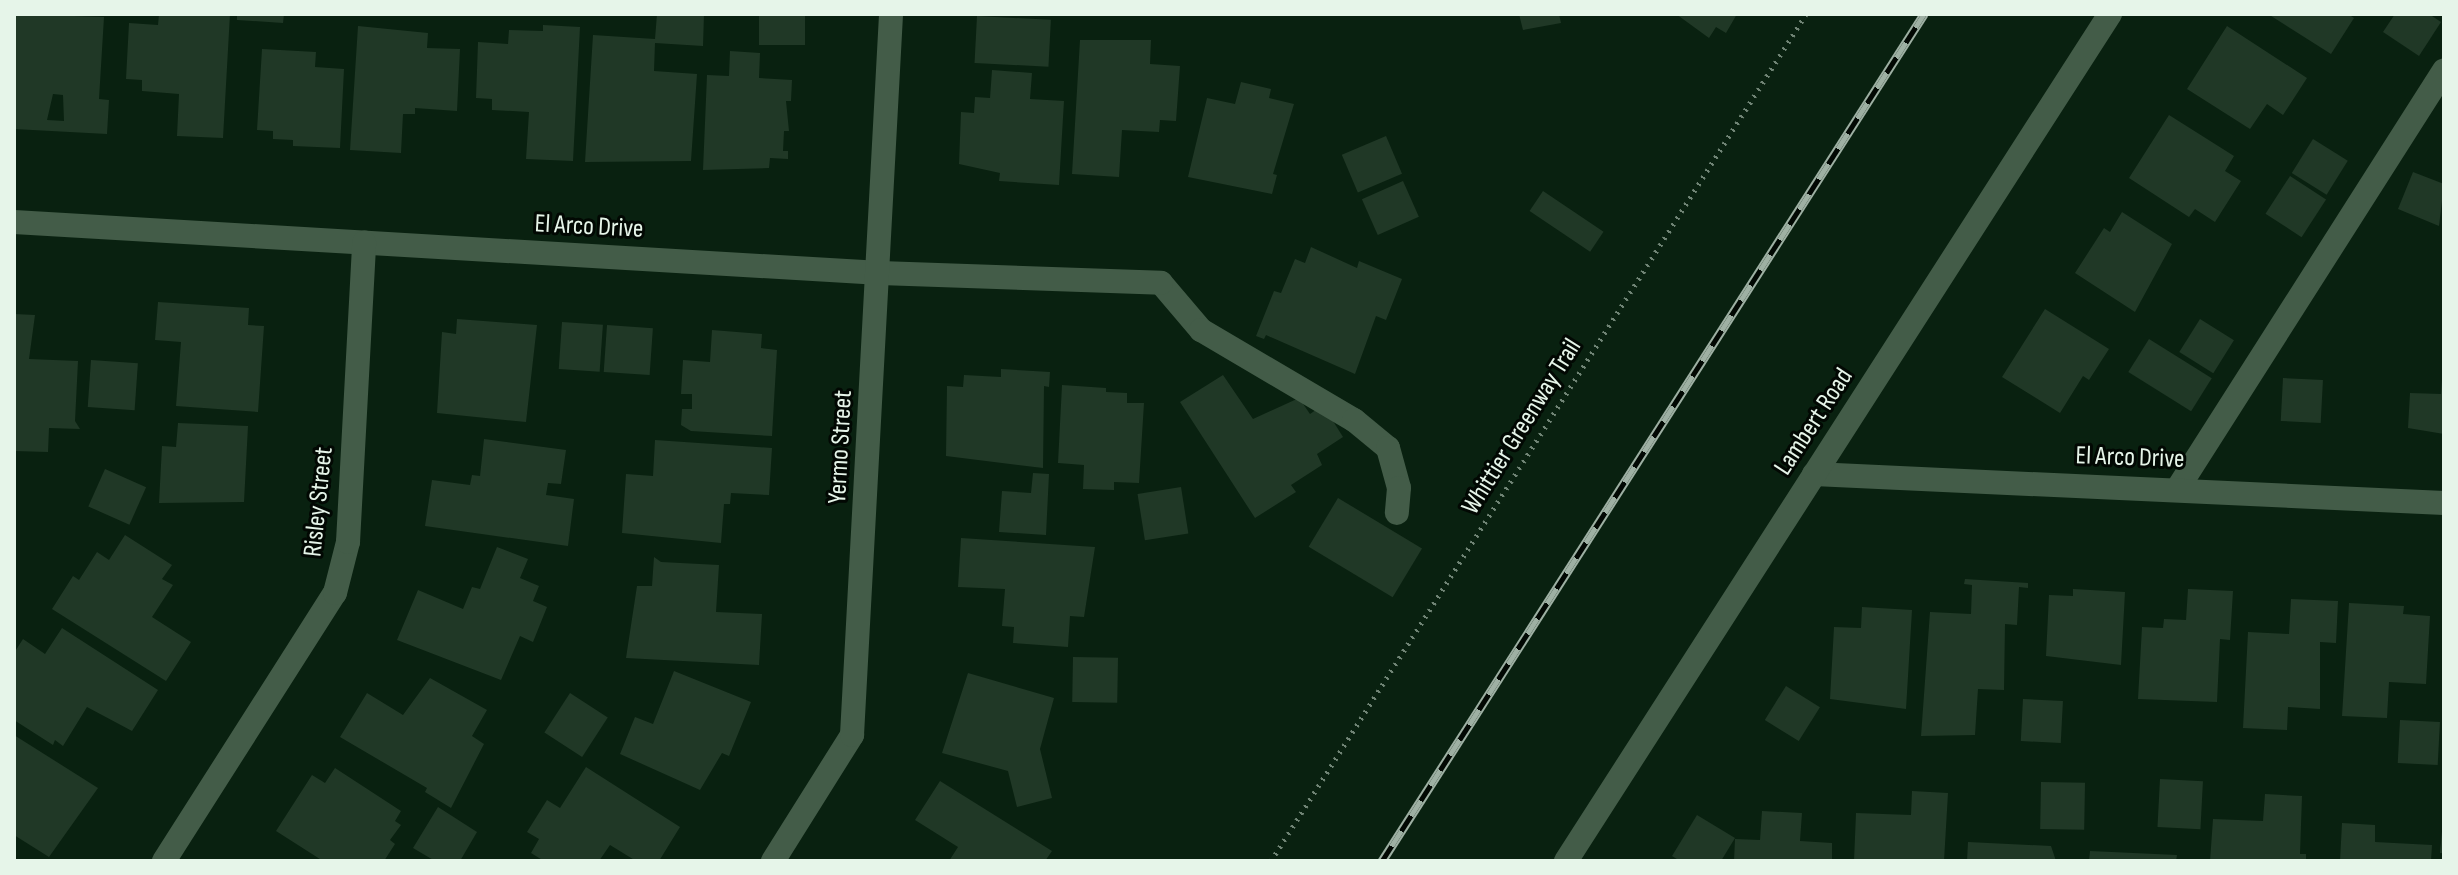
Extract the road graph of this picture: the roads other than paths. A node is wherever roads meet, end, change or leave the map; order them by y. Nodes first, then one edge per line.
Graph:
1 (891, 14) edge
2 (2110, 14) edge
3 (2444, 70) edge
4 (14, 222) edge
5 (364, 242) junction
6 (880, 273) junction
7 (1814, 474) junction
8 (2178, 488) junction
9 (2444, 503) edge
10 (1397, 513) dead end
11 (164, 861) edge
12 (773, 861) edge
13 (1566, 861) edge

1 - 6 street, Yermo Street
2 - 7 street, Lambert Road
3 - 8 street
4 - 5 street, El Arco Drive
5 - 6 street, El Arco Drive
5 - 11 street, Risley Street
6 - 10 street, El Arco Drive
6 - 12 street, Yermo Street
7 - 8 street, El Arco Drive
7 - 13 street, Lambert Road
8 - 9 street, El Arco Drive

